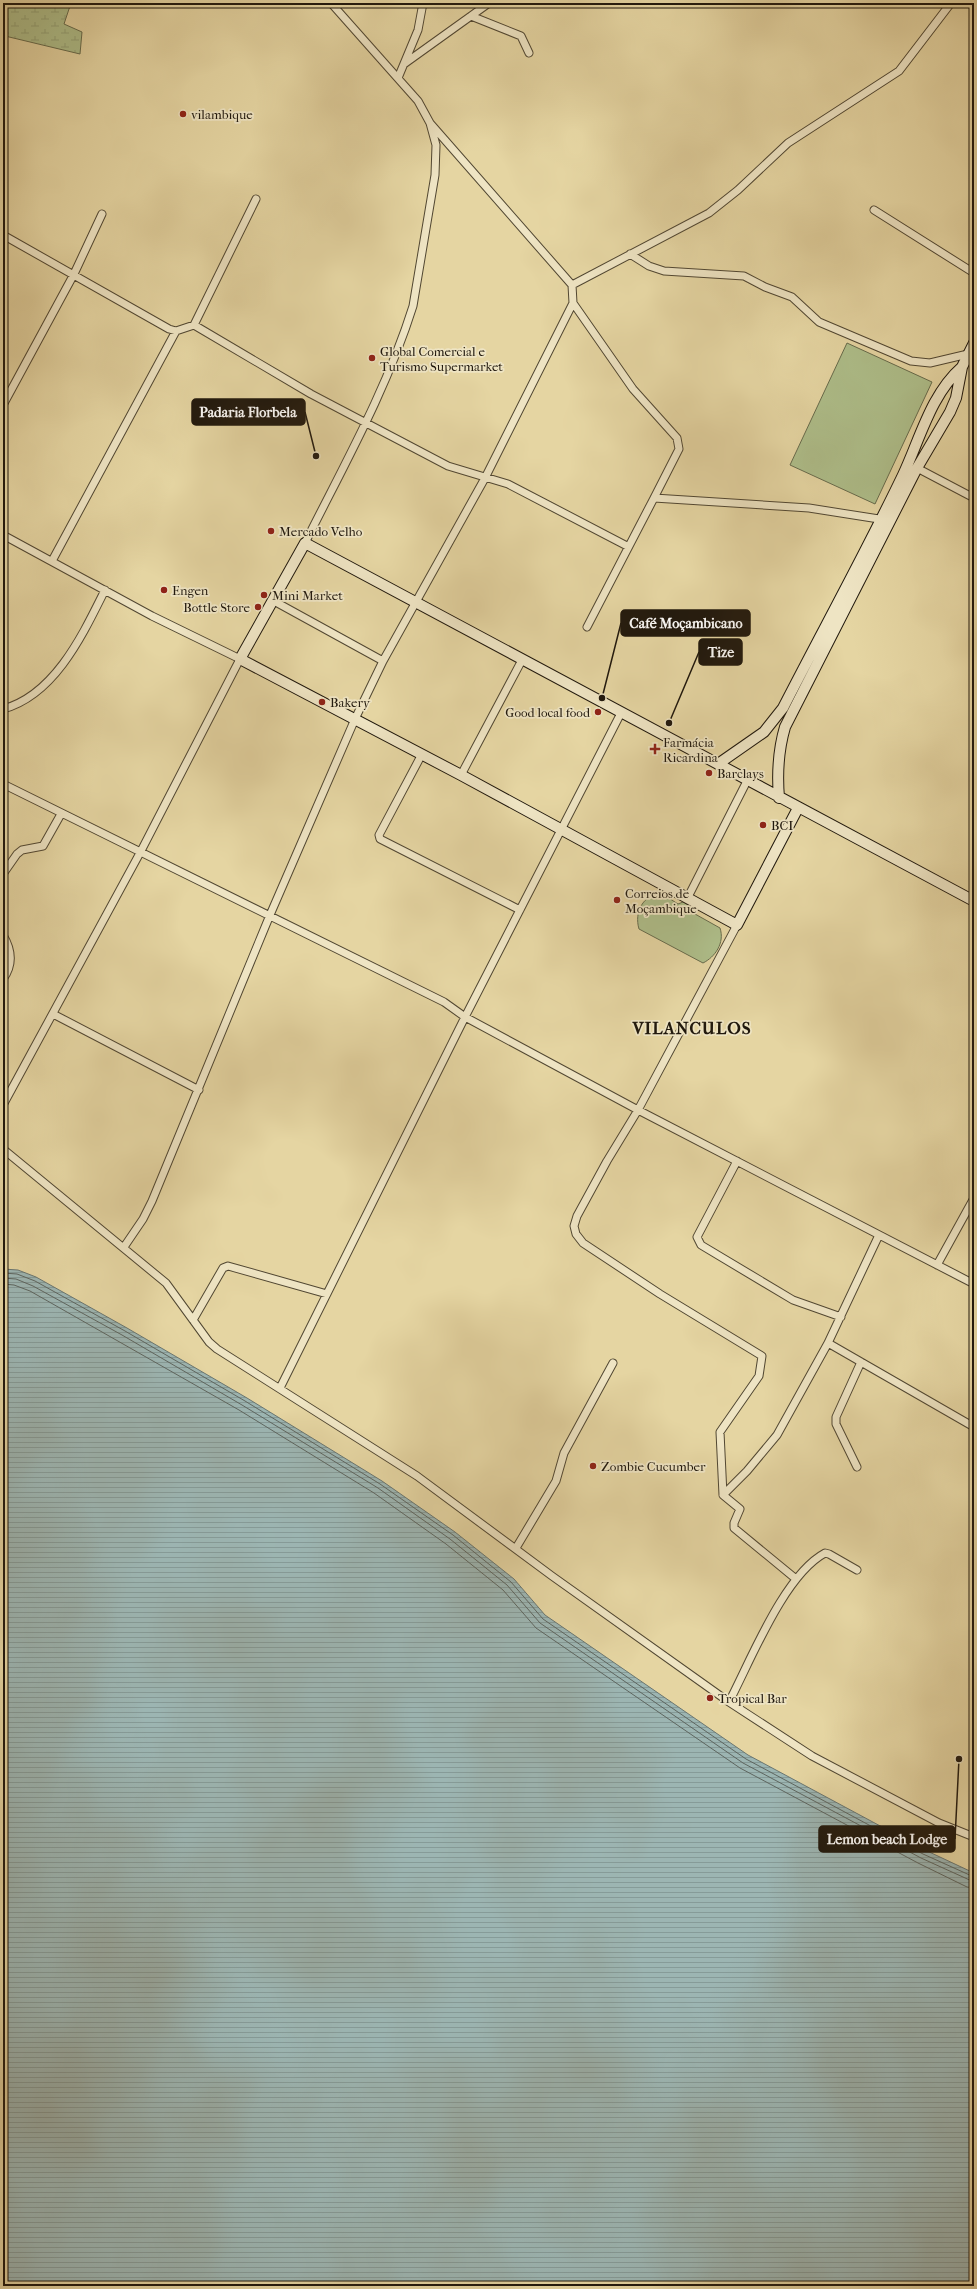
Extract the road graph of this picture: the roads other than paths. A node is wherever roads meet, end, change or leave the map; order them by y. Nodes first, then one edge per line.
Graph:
1 (331, 3) edge
2 (423, 3) edge
3 (489, 3) edge
4 (951, 3) edge
5 (970, 3) edge
6 (974, 7) edge
7 (471, 16) junction
8 (529, 52) dead end
9 (404, 64) junction
10 (398, 78) junction
11 (430, 123) junction
12 (256, 199) dead end
13 (874, 210) dead end
14 (102, 214) dead end
15 (3, 235) edge
16 (630, 254) junction
17 (974, 273) edge
18 (74, 274) junction
19 (572, 286) junction
20 (573, 304) junction
21 (194, 325) junction
22 (176, 331) junction
23 (974, 343) edge
24 (968, 354) junction
25 (962, 367) junction
26 (941, 392) junction
27 (955, 400) junction
28 (3, 405) edge
29 (932, 410) junction
30 (947, 419) junction
31 (365, 423) junction
32 (918, 468) junction
33 (485, 478) junction
34 (654, 498) junction
35 (974, 498) edge
36 (879, 519) junction
37 (3, 535) edge
38 (305, 543) junction
39 (627, 546) junction
40 (52, 561) junction
41 (105, 590) junction
42 (272, 600) junction
43 (416, 602) junction
44 (587, 627) dead end
45 (240, 660) junction
46 (522, 660) junction
47 (383, 661) junction
48 (3, 709) edge
49 (621, 713) junction
50 (355, 719) junction
51 (422, 754) junction
52 (718, 764) junction
53 (461, 775) junction
54 (747, 781) junction
55 (3, 784) edge
56 (779, 798) junction
57 (798, 808) junction
58 (60, 814) junction
59 (562, 830) junction
60 (141, 851) junction
61 (3, 874) edge
62 (688, 897) junction
63 (974, 901) edge
64 (520, 910) junction
65 (270, 916) junction
66 (737, 925) junction
67 (3, 935) edge
68 (3, 979) edge
69 (53, 1014) junction
70 (465, 1017) junction
71 (199, 1090) junction
72 (3, 1105) edge
73 (638, 1110) junction
74 (3, 1149) edge
75 (737, 1161) junction
76 (974, 1198) edge
77 (880, 1235) junction
78 (124, 1247) junction
79 (937, 1265) junction
80 (974, 1284) edge
81 (327, 1294) junction
82 (841, 1317) junction
83 (193, 1320) junction
84 (828, 1343) junction
85 (861, 1362) junction
86 (613, 1363) dead end
87 (280, 1388) junction
88 (974, 1427) edge
89 (857, 1467) dead end
90 (723, 1495) junction
91 (516, 1548) junction
92 (857, 1570) dead end
93 (796, 1579) junction
94 (729, 1702) junction
95 (974, 1837) edge

1 - 10 street
2 - 9 street
3 - 7 street
4 - 16 street
5 - 6 street
7 - 8 street
7 - 9 street
9 - 10 street
10 - 11 street
11 - 19 street
11 - 31 street
12 - 21 street
13 - 17 street
14 - 18 street
15 - 18 street
16 - 19 street
16 - 24 street
18 - 22 street
18 - 28 street
19 - 20 street
20 - 33 street
20 - 34 street
21 - 22 street
21 - 31 street
22 - 40 street
23 - 24 main road
24 - 25 main road
25 - 26 main road
25 - 27 main road
26 - 27 main road
26 - 29 main road
27 - 30 main road
29 - 30 main road
29 - 36 main road
30 - 32 main road
31 - 33 street
31 - 38 street
32 - 35 street
32 - 56 main road
33 - 39 street
33 - 43 street
34 - 36 street
34 - 39 street
36 - 52 main road
37 - 40 street
38 - 42 main road
38 - 43 main road
39 - 44 street
40 - 41 street
41 - 45 street
41 - 48 street
42 - 45 main road
42 - 47 street
43 - 46 main road
43 - 47 street
45 - 50 main road
45 - 60 street
46 - 49 main road
46 - 53 street
47 - 50 street
49 - 52 main road
49 - 59 street
50 - 51 main road
50 - 65 street
51 - 53 main road
51 - 64 street
52 - 54 main road
53 - 59 main road
54 - 56 main road
54 - 62 street
55 - 58 street
56 - 57 main road
57 - 63 main road
57 - 66 main road
58 - 60 street
58 - 61 street
59 - 62 main road
59 - 64 street
60 - 65 street
60 - 69 street
62 - 66 main road
64 - 70 street
65 - 70 street
65 - 71 street
66 - 73 street
67 - 68 street
69 - 71 street
69 - 72 street
70 - 73 street
70 - 81 street
71 - 78 street
73 - 75 street
73 - 90 street
74 - 78 street
75 - 77 street
75 - 82 street
76 - 79 street
77 - 79 street
77 - 82 street
78 - 83 street
79 - 80 street
81 - 83 street
81 - 87 street
82 - 84 street
83 - 87 street
84 - 85 street
84 - 90 street
85 - 88 street
85 - 89 street
86 - 91 street
87 - 91 street
90 - 93 street
91 - 94 street
92 - 93 street
93 - 94 street
94 - 95 street

